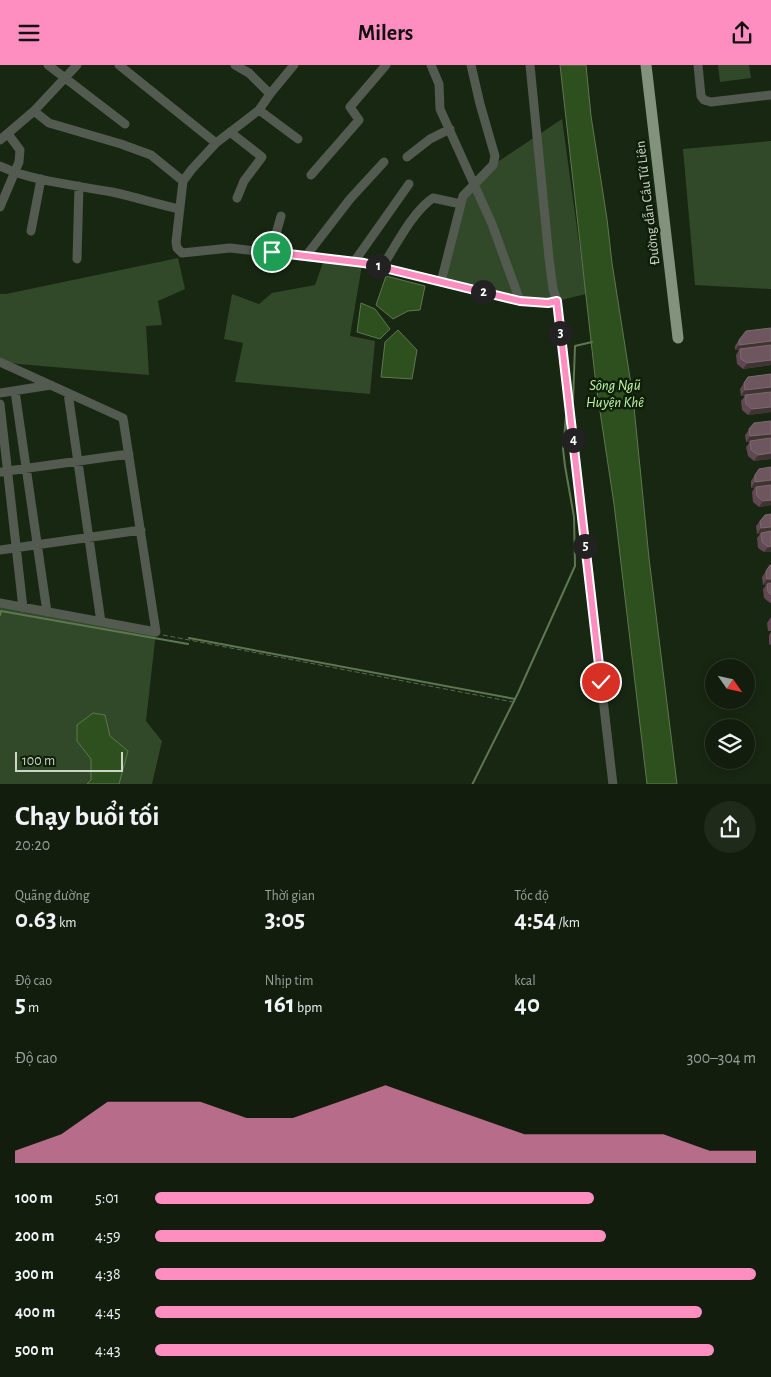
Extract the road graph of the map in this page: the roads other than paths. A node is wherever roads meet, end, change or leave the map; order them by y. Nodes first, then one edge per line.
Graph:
1 (48, 65) edge
2 (77, 65) edge
3 (119, 65) edge
4 (235, 65) edge
5 (294, 65) edge
6 (386, 65) edge
7 (430, 65) edge
8 (471, 65) edge
9 (530, 65) edge
10 (646, 65) edge
11 (698, 65) edge
12 (65, 79) junction
13 (270, 94) junction
14 (771, 95) edge
15 (259, 110) junction
16 (34, 111) junction
17 (125, 124) dead end
18 (450, 129) junction
19 (230, 132) junction
20 (8, 134) junction
21 (298, 139) dead end
22 (0, 140) edge
23 (216, 143) junction
24 (407, 157) dead end
25 (384, 162) dead end
26 (0, 167) edge
27 (15, 173) junction
28 (311, 175) dead end
29 (41, 179) junction
30 (183, 181) junction
31 (474, 183) junction
32 (409, 184) dead end
33 (79, 186) junction
34 (238, 198) dead end
35 (460, 204) junction
36 (0, 207) edge
37 (179, 209) junction
38 (281, 216) dead end
39 (31, 231) dead end
40 (272, 252) junction
41 (306, 256) junction
42 (77, 259) dead end
43 (354, 262) junction
44 (382, 267) junction
45 (441, 282) junction
46 (520, 301) junction
47 (557, 301) junction
48 (678, 338) dead end
49 (0, 362) edge
50 (52, 385) junction
51 (15, 391) junction
52 (0, 393) edge
53 (68, 393) junction
54 (0, 404) edge
55 (129, 454) junction
56 (78, 461) junction
57 (26, 468) junction
58 (4, 471) edge
59 (140, 530) junction
60 (89, 538) junction
61 (38, 545) junction
62 (17, 548) junction
63 (0, 550) edge
64 (0, 603) edge
65 (23, 608) junction
66 (47, 612) junction
67 (101, 622) junction
68 (613, 784) edge

1 - 12 street
2 - 12 street
3 - 23 street
4 - 13 street
5 - 13 street
6 - 28 street
7 - 18 street
8 - 31 street
9 - 47 street
10 - 48 main road, Đường dẫn Cầu Tứ Liên
11 - 14 street
12 - 16 street
12 - 17 street
13 - 15 street
15 - 19 street
15 - 21 street
16 - 20 street
16 - 30 street
18 - 24 street
18 - 31 street
19 - 23 street
19 - 34 street
20 - 22 street
20 - 27 street
23 - 30 street
25 - 41 street
26 - 27 street
27 - 29 street
27 - 36 street
29 - 33 street
29 - 39 street
30 - 37 street
31 - 35 street
31 - 46 street
32 - 43 street
33 - 37 street
33 - 42 street
35 - 44 street
35 - 45 street
37 - 40 street
38 - 40 street
40 - 41 street
41 - 43 street
43 - 44 street
44 - 45 street
45 - 46 street
46 - 47 street
47 - 68 street
49 - 50 street
50 - 51 street
50 - 53 street
51 - 52 street
51 - 57 street
53 - 55 street
53 - 56 street
54 - 58 street
55 - 56 street
55 - 59 street
56 - 57 street
56 - 60 street
57 - 58 street
57 - 61 street
58 - 62 street
59 - 60 street
59 - 67 street
60 - 61 street
60 - 67 street
61 - 62 street
61 - 66 street
62 - 63 street
62 - 65 street
64 - 65 street
65 - 66 street
66 - 67 street

